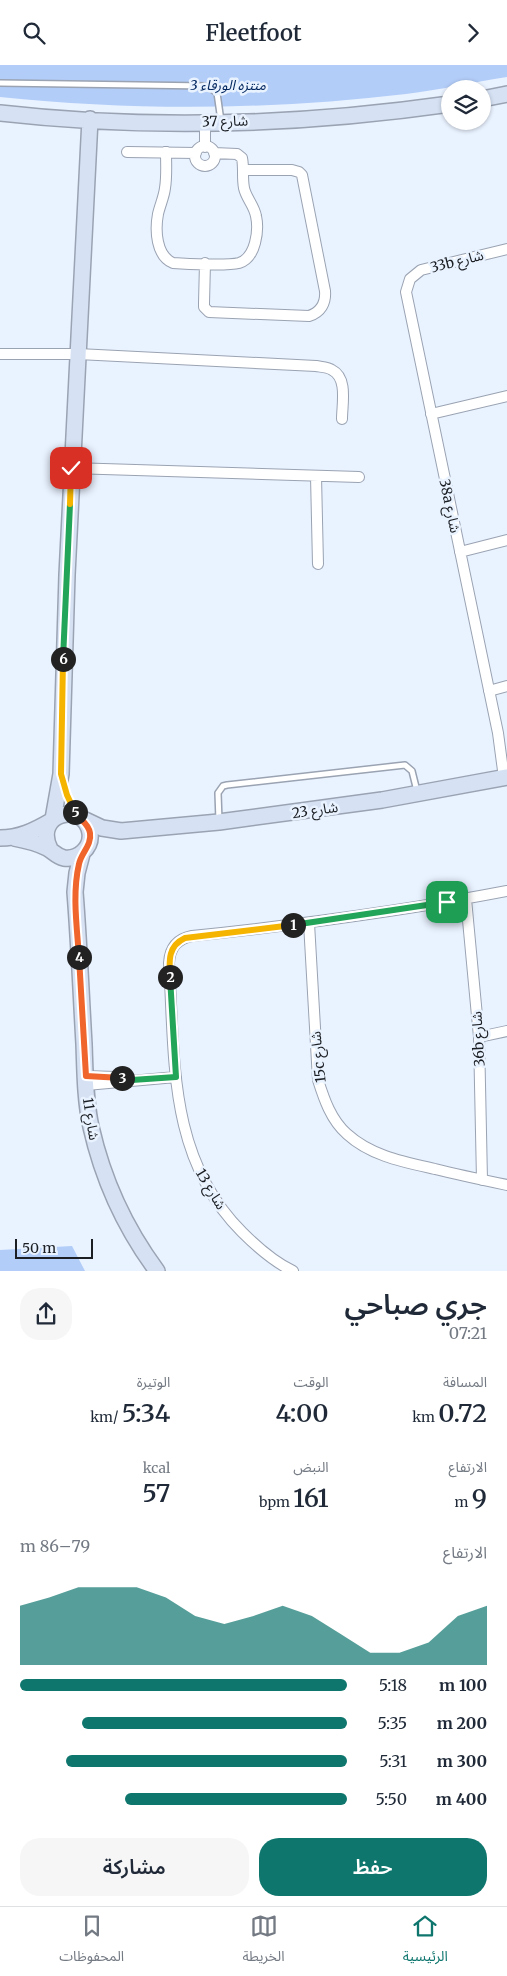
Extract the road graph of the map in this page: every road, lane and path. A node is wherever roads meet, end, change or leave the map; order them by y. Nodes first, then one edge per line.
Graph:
1 (0, 83) edge
2 (507, 94) edge
3 (491, 97) edge
4 (441, 105) edge
5 (0, 113) edge
6 (90, 119) junction
7 (221, 121) junction
8 (206, 122) junction
9 (210, 149) junction
10 (127, 152) dead end
11 (166, 152) junction
12 (196, 153) junction
13 (243, 170) junction
14 (507, 249) edge
15 (205, 263) junction
16 (410, 279) joint
17 (0, 354) edge
18 (78, 354) junction
19 (507, 396) edge
20 (431, 414) junction
21 (342, 419) dead end
22 (71, 468) junction
23 (316, 476) junction
24 (359, 477) dead end
25 (507, 540) edge
26 (460, 552) junction
27 (318, 564) dead end
28 (507, 686) edge
29 (489, 691) junction
30 (498, 733) junction
31 (507, 758) edge
32 (61, 774) junction
33 (505, 778) edge
34 (417, 794) junction
35 (80, 817) junction
36 (52, 820) junction
37 (219, 822) junction
38 (121, 831) junction
39 (7, 838) edge
40 (85, 849) junction
41 (55, 853) junction
42 (507, 891) edge
43 (75, 892) junction
44 (466, 899) junction
45 (309, 923) junction
46 (507, 1031) edge
47 (479, 1037) junction
48 (176, 1077) junction
49 (86, 1081) junction
50 (482, 1180) junction
51 (507, 1185) edge
52 (153, 1269) edge
53 (293, 1271) edge

1 - 7 lane
2 - 3 street
4 - 7 street, شارع 37
5 - 6 street, شارع 37
6 - 8 street, شارع 37
6 - 18 street
7 - 8 street, شارع 37
8 - 9 street
9 - 12 street
9 - 12 street
9 - 13 street
10 - 11 street
11 - 12 street
11 - 15 street
13 - 15 street
13 - 15 street
14 - 16 street, 33b شارع
16 - 20 street, 38a شارع
17 - 18 street
18 - 21 street
18 - 22 street
19 - 20 street
20 - 26 street, 38a شارع
22 - 23 street
22 - 32 street
23 - 24 street
23 - 27 street
25 - 26 street
26 - 29 street, 38a شارع
28 - 29 street
29 - 30 street, 38a شارع
30 - 31 street, 38a شارع
30 - 33 street, 38a شارع
32 - 35 street
32 - 36 street
33 - 34 street, شارع 23
34 - 37 street, شارع 23
34 - 37 lane
35 - 36 street
35 - 38 street, شارع 23
35 - 40 street
36 - 39 street
36 - 41 street
37 - 38 street, شارع 23
38 - 40 street, شارع 23
39 - 41 street
40 - 41 street
40 - 43 street, شارع 11
41 - 43 street, شارع 11
42 - 44 street
43 - 49 street, شارع 11
44 - 45 street
44 - 47 street, 36b شارع
45 - 48 street, شارع 13
45 - 50 street, 15c شارع
46 - 47 street
47 - 50 street, 36b شارع
48 - 49 street
48 - 53 street, شارع 13
49 - 52 street, شارع 11
50 - 51 street, 15c شارع

